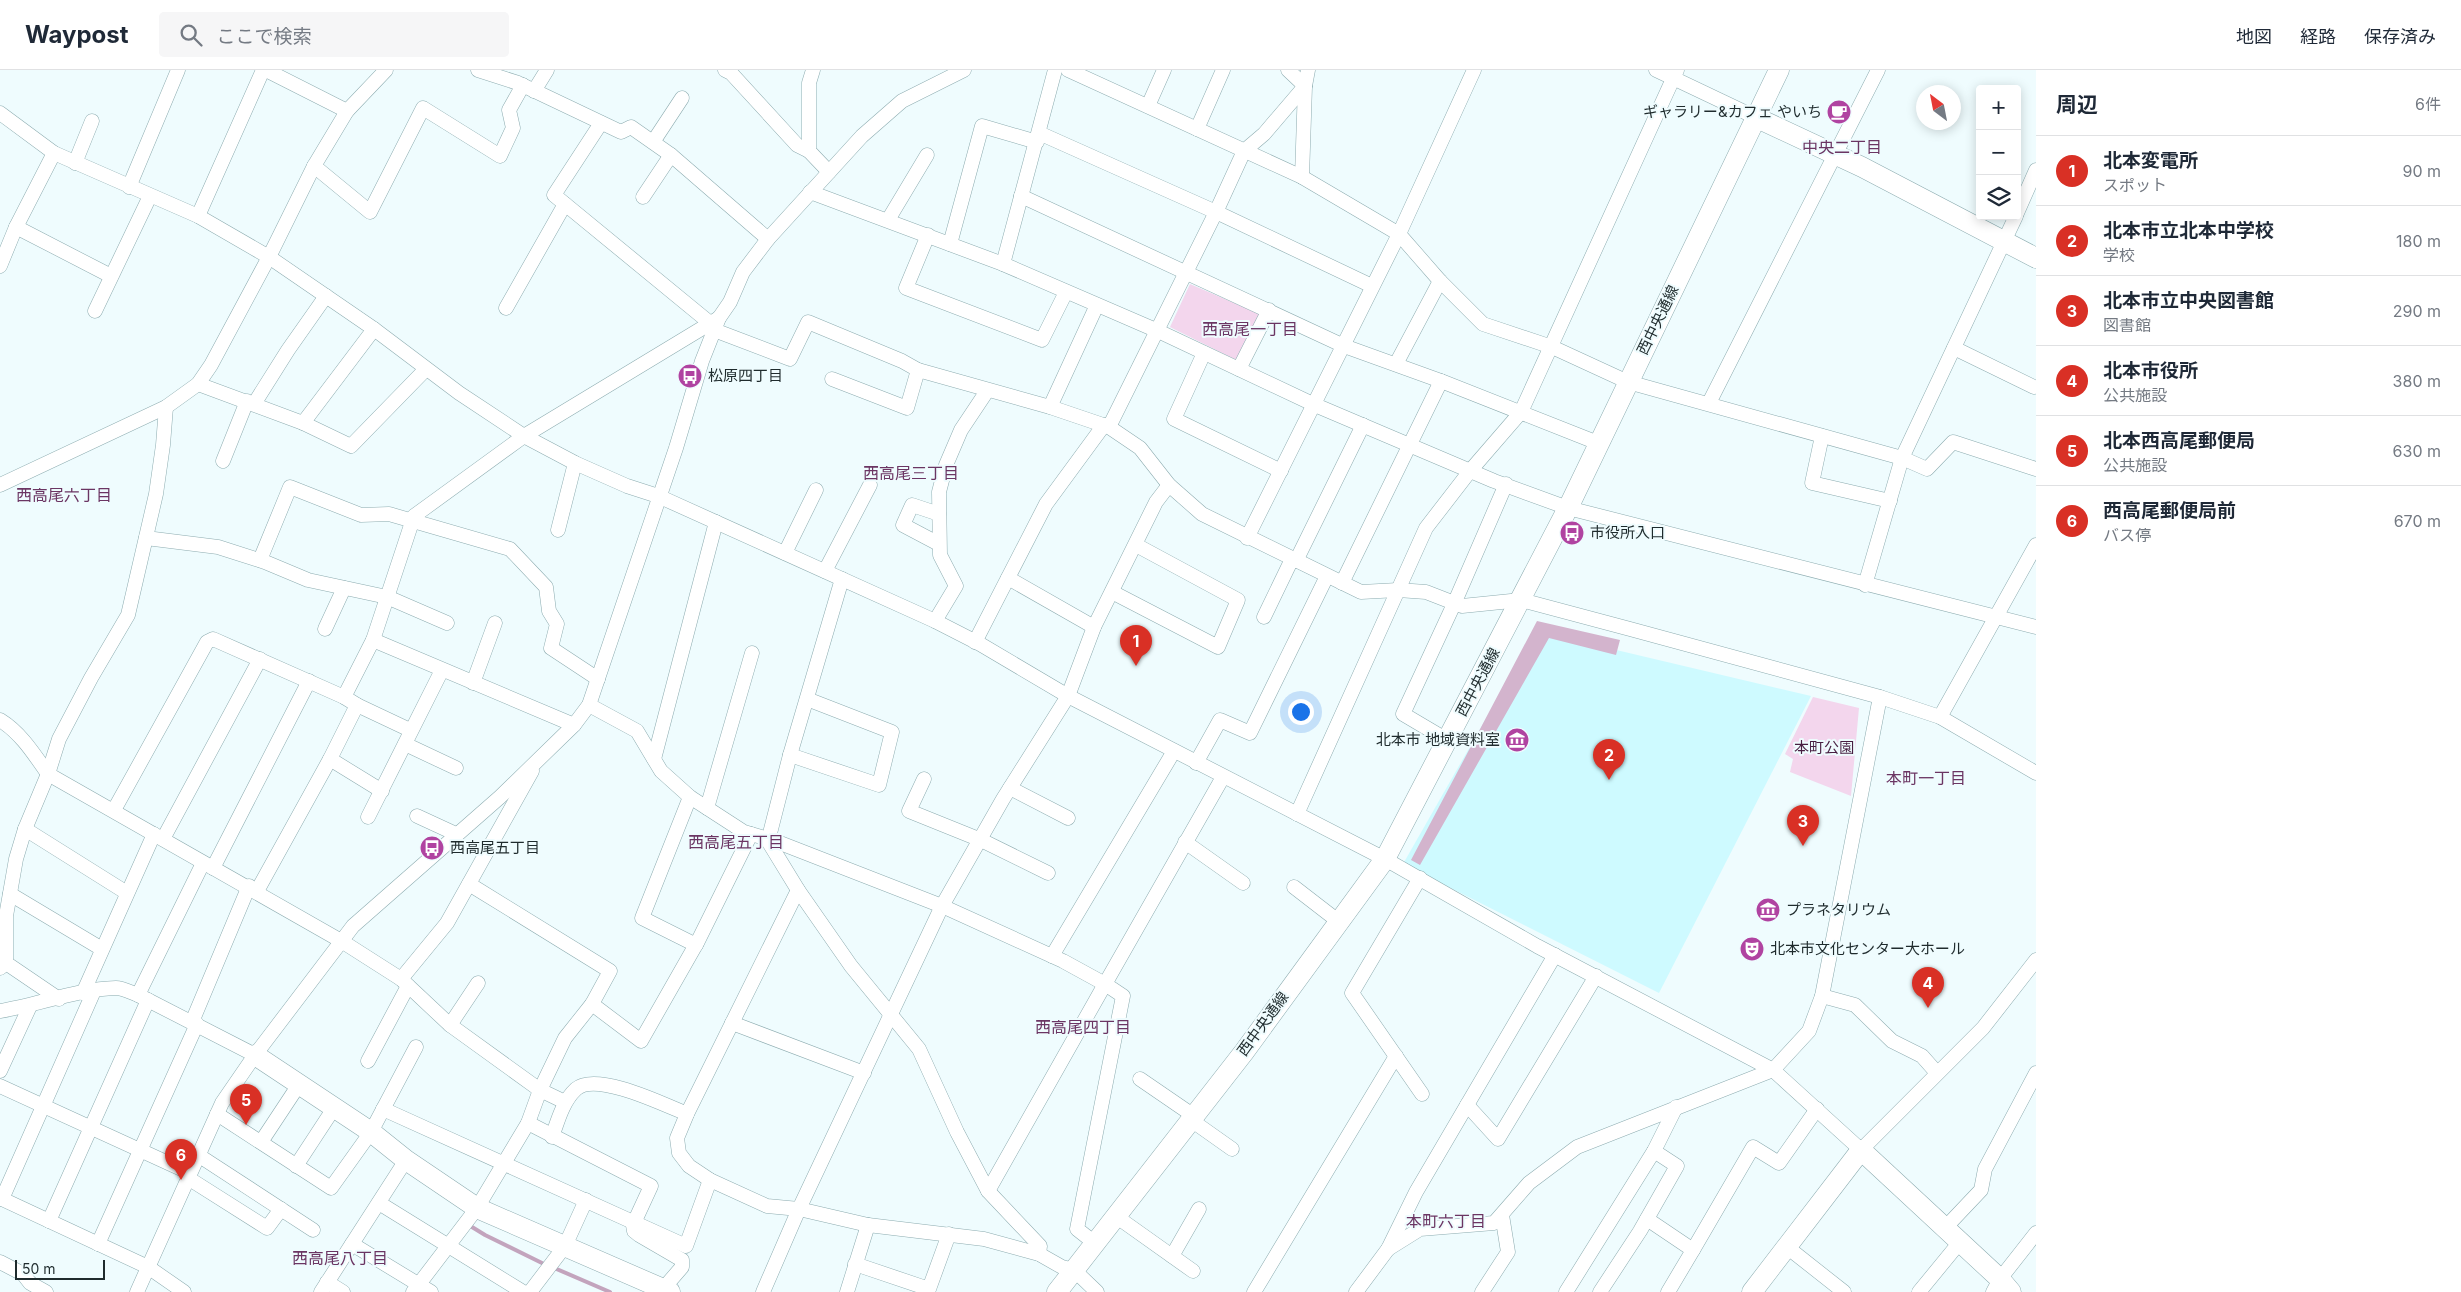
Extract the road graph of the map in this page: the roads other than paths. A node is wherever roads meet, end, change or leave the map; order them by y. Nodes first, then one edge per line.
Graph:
1 (178, 70) edge
2 (262, 70) edge
3 (266, 70) edge
4 (386, 70) edge
5 (480, 70) edge
6 (548, 70) edge
7 (813, 70) edge
8 (964, 70) edge
9 (1055, 70) edge
10 (1068, 70) edge
11 (1164, 70) edge
12 (1223, 70) edge
13 (1288, 70) edge
14 (1308, 70) edge
15 (1474, 70) edge
16 (1656, 70) edge
17 (1779, 70) edge
18 (1878, 70) edge
19 (730, 71) edge
20 (1675, 74) edge
21 (1305, 86) junction
22 (529, 88) junction
23 (682, 98) dead end
24 (1148, 106) junction
25 (347, 111) junction
26 (0, 113) edge
27 (1755, 117) junction
28 (92, 122) dead end
29 (601, 123) junction
30 (1197, 129) junction
31 (1038, 137) junction
32 (653, 142) junction
33 (809, 151) junction
34 (1244, 151) junction
35 (54, 153) junction
36 (672, 155) junction
37 (927, 155) dead end
38 (1835, 155) junction
39 (75, 163) junction
40 (314, 166) junction
41 (829, 172) junction
42 (2036, 172) edge
43 (1302, 177) junction
44 (129, 187) junction
45 (810, 192) junction
46 (150, 196) junction
47 (1021, 196) junction
48 (643, 197) dead end
49 (565, 204) junction
50 (2021, 204) edge
51 (1216, 212) junction
52 (198, 216) junction
53 (888, 220) junction
54 (2014, 220) edge
55 (16, 227) junction
56 (1400, 234) junction
57 (928, 235) junction
58 (768, 239) junction
59 (2005, 241) junction
60 (950, 244) junction
61 (269, 256) junction
62 (2036, 258) edge
63 (1003, 264) junction
64 (0, 266) edge
65 (1187, 272) junction
66 (111, 276) junction
67 (1440, 281) junction
68 (1372, 286) junction
69 (1066, 292) junction
70 (326, 296) junction
71 (1097, 305) junction
72 (506, 308) dead end
73 (1269, 310) junction
74 (95, 311) dead end
75 (714, 324) junction
76 (374, 329) junction
77 (1158, 331) junction
78 (1344, 346) junction
79 (1552, 347) junction
80 (1954, 348) junction
81 (1204, 353) junction
82 (1396, 364) junction
83 (426, 370) junction
84 (918, 370) junction
85 (1239, 370) junction
86 (832, 379) dead end
87 (1441, 381) junction
88 (1628, 382) junction
89 (198, 384) junction
90 (2034, 387) dead end
91 (987, 391) junction
92 (251, 402) junction
93 (1709, 403) junction
94 (1314, 404) junction
95 (166, 407) junction
96 (1050, 407) junction
97 (1521, 412) junction
98 (303, 423) junction
99 (1363, 425) junction
100 (1106, 426) junction
101 (524, 436) junction
102 (1822, 436) junction
103 (1598, 443) junction
104 (1410, 445) junction
105 (1902, 458) junction
106 (223, 461) dead end
107 (575, 464) junction
108 (2036, 469) edge
109 (1281, 471) junction
110 (1470, 471) junction
111 (1506, 484) junction
112 (0, 485) edge
113 (870, 485) dead end
114 (1169, 485) junction
115 (816, 490) dead end
116 (658, 496) junction
117 (1890, 501) junction
118 (1568, 508) junction
119 (939, 514) junction
120 (412, 522) junction
121 (716, 522) junction
122 (558, 530) dead end
123 (146, 538) junction
124 (1247, 538) junction
125 (939, 544) junction
126 (1136, 544) junction
127 (2036, 545) edge
128 (785, 553) junction
129 (260, 560) junction
130 (1294, 560) junction
131 (825, 571) junction
132 (1327, 576) junction
133 (1008, 578) junction
134 (842, 579) junction
135 (1342, 583) junction
136 (1865, 585) junction
137 (344, 588) junction
138 (1398, 590) junction
139 (1112, 592) junction
140 (387, 597) junction
141 (1521, 600) junction
142 (1454, 604) junction
143 (1264, 617) dead end
144 (1995, 617) junction
145 (935, 621) junction
146 (495, 623) dead end
147 (447, 624) dead end
148 (2036, 627) edge
149 (1094, 628) junction
150 (325, 629) dead end
151 (373, 640) junction
152 (975, 642) junction
153 (752, 653) dead end
154 (260, 658) junction
155 (442, 670) junction
156 (598, 679) junction
157 (309, 681) junction
158 (473, 683) junction
159 (1068, 696) junction
160 (344, 697) junction
161 (1880, 697) junction
162 (807, 699) junction
163 (356, 705) junction
164 (589, 706) junction
165 (1940, 717) junction
166 (0, 720) edge
167 (574, 725) junction
168 (410, 730) junction
169 (1447, 740) junction
170 (406, 744) junction
171 (1174, 751) junction
172 (790, 755) junction
173 (541, 756) junction
174 (330, 759) junction
175 (654, 759) junction
176 (1196, 763) junction
177 (456, 768) dead end
178 (2036, 773) edge
179 (48, 774) junction
180 (1223, 777) junction
181 (924, 779) dead end
182 (1010, 788) junction
183 (382, 791) junction
184 (690, 797) junction
185 (707, 808) junction
186 (114, 810) junction
187 (1297, 814) junction
188 (416, 816) dead end
189 (368, 818) dead end
190 (1068, 818) dead end
191 (25, 829) junction
192 (456, 834) junction
193 (751, 834) junction
194 (158, 836) junction
195 (768, 840) junction
196 (981, 840) junction
197 (1185, 842) junction
198 (1385, 858) junction
199 (208, 865) junction
200 (1048, 873) dead end
201 (1420, 878) junction
202 (1243, 883) dead end
203 (469, 884) junction
204 (1294, 888) dead end
205 (253, 889) junction
206 (798, 890) junction
207 (127, 893) junction
208 (10, 894) junction
209 (942, 906) junction
210 (1338, 921) junction
211 (343, 942) junction
212 (696, 945) junction
213 (102, 949) junction
214 (1555, 955) junction
215 (1052, 956) junction
216 (2036, 960) edge
217 (3, 966) edge
218 (1596, 976) junction
219 (404, 983) junction
220 (478, 983) dead end
221 (1105, 984) junction
222 (88, 992) junction
223 (1822, 996) junction
224 (143, 998) junction
225 (59, 999) junction
226 (592, 1004) junction
227 (30, 1006) junction
228 (0, 1011) edge
229 (892, 1014) junction
230 (194, 1023) junction
231 (732, 1023) junction
232 (450, 1025) junction
233 (416, 1047) dead end
234 (255, 1055) junction
235 (1396, 1056) junction
236 (368, 1061) dead end
237 (1773, 1070) junction
238 (0, 1071) edge
239 (1937, 1072) junction
240 (864, 1073) junction
241 (2036, 1073) edge
242 (1140, 1079) dead end
243 (300, 1083) junction
244 (0, 1086) edge
245 (540, 1090) junction
246 (1422, 1094) dead end
247 (2030, 1094) edge
248 (565, 1102) junction
249 (1466, 1105) junction
250 (43, 1106) junction
251 (1676, 1107) junction
252 (334, 1108) junction
253 (383, 1109) junction
254 (1817, 1109) junction
255 (217, 1114) junction
256 (687, 1114) junction
257 (1193, 1118) junction
258 (528, 1123) junction
259 (90, 1128) junction
260 (371, 1132) junction
261 (552, 1137) junction
262 (261, 1142) junction
263 (1232, 1149) dead end
264 (139, 1150) junction
265 (1860, 1150) junction
266 (1654, 1151) junction
267 (198, 1155) junction
268 (406, 1160) junction
269 (504, 1163) junction
270 (296, 1166) junction
271 (189, 1175) junction
272 (710, 1180) junction
273 (988, 1191) junction
274 (1, 1198) edge
275 (586, 1200) junction
276 (379, 1203) junction
277 (477, 1208) junction
278 (1199, 1208) dead end
279 (281, 1209) junction
280 (799, 1209) junction
281 (1502, 1214) junction
282 (1117, 1217) junction
283 (1647, 1219) junction
284 (49, 1221) junction
285 (634, 1222) junction
286 (868, 1225) junction
287 (1945, 1228) junction
288 (313, 1230) dead end
289 (2036, 1233) edge
290 (949, 1234) junction
291 (1960, 1242) junction
292 (98, 1244) junction
293 (352, 1244) junction
294 (1096, 1244) junction
295 (565, 1246) junction
296 (448, 1247) junction
297 (1787, 1247) junction
298 (1388, 1249) junction
299 (1692, 1250) junction
300 (1039, 1254) junction
301 (1172, 1256) junction
302 (0, 1262) edge
303 (855, 1264) junction
304 (148, 1267) junction
305 (1074, 1270) junction
306 (1193, 1271) dead end
307 (324, 1287) edge
308 (2001, 1288) edge
309 (655, 1289) edge
310 (421, 1290) edge
311 (46, 1292) edge
312 (137, 1292) edge
313 (184, 1292) edge
314 (343, 1292) edge
315 (523, 1292) edge
316 (530, 1292) edge
317 (763, 1292) edge
318 (847, 1292) edge
319 (1057, 1292) edge
320 (1097, 1292) edge
321 (1254, 1292) edge
322 (1356, 1292) edge
323 (1482, 1292) edge
324 (1566, 1292) edge
325 (1600, 1292) edge
326 (1668, 1292) edge
327 (1752, 1292) edge
328 (1844, 1292) edge
329 (1920, 1292) edge

1 - 44 street
2 - 52 street
3 - 25 street
4 - 25 street
5 - 22 street
6 - 22 street
7 - 33 street
8 - 41 street
9 - 31 street
10 - 24 street
11 - 24 street
12 - 30 street
13 - 21 street
14 - 21 street
15 - 56 street
16 - 20 street
17 - 27 street, 西中央通線
18 - 38 street
19 - 33 street
20 - 27 street
20 - 79 street
21 - 34 street
21 - 43 street
22 - 29 street
22 - 40 street
23 - 32 street
24 - 30 street
25 - 40 street
26 - 35 street
27 - 38 street
27 - 88 street, 西中央通線
28 - 39 street
29 - 32 street
29 - 49 street
30 - 34 street
31 - 47 street
31 - 51 street
31 - 60 street
32 - 36 street
33 - 41 street
34 - 43 street
34 - 51 street
35 - 39 street
35 - 55 street
36 - 48 street
36 - 58 street
37 - 53 street
38 - 59 street
38 - 93 street
39 - 44 street
40 - 61 street
41 - 45 street
42 - 50 street
43 - 56 street
44 - 46 street
45 - 53 street
45 - 58 street
46 - 52 street
46 - 66 street
47 - 63 street
47 - 65 street
49 - 72 street
49 - 75 street
51 - 65 street
51 - 68 street
52 - 61 street
53 - 57 street
54 - 59 street
55 - 64 street
55 - 66 street
56 - 67 street
56 - 68 street
57 - 60 street
57 - 69 street
58 - 75 street
59 - 62 street
59 - 80 street
60 - 63 street
61 - 70 street
61 - 89 street
63 - 69 street
65 - 73 street
65 - 77 street
66 - 74 street
67 - 79 street
67 - 82 street
68 - 78 street
69 - 71 street
70 - 76 street
70 - 92 street
71 - 77 street
71 - 96 street
73 - 78 street
73 - 85 street
75 - 84 street
75 - 101 street
75 - 116 street
76 - 83 street
76 - 98 street
77 - 81 street
77 - 100 street
78 - 82 street
78 - 94 street
79 - 88 street
79 - 97 street
80 - 90 street
80 - 105 street
81 - 85 street
81 - 109 street
82 - 87 street
83 - 98 street
83 - 101 street
84 - 86 street
84 - 91 street
85 - 94 street
87 - 97 street
87 - 104 street
88 - 93 street
88 - 103 street, 西中央通線
89 - 92 street
89 - 95 street
91 - 96 street
91 - 119 street
92 - 98 street
92 - 106 street
93 - 102 street
94 - 99 street
94 - 109 street
95 - 112 street
95 - 123 street
96 - 100 street
97 - 103 street
97 - 110 street
99 - 104 street
99 - 130 street
100 - 114 street
100 - 133 street
101 - 107 street
101 - 120 street
102 - 105 street
102 - 117 street
103 - 118 street, 西中央通線
104 - 110 street
104 - 135 street
105 - 108 street
105 - 117 street
107 - 116 street
107 - 122 street
109 - 124 street
110 - 111 street
110 - 138 street
111 - 118 street
111 - 142 street
113 - 131 street
114 - 124 street
114 - 126 street
115 - 128 street
116 - 121 street
116 - 156 street
117 - 136 street
118 - 136 street
118 - 141 street, 西中央通線
119 - 125 street
119 - 125 street
120 - 129 street
120 - 140 street
120 - 156 street
121 - 128 street
121 - 175 street
123 - 129 street
123 - 179 street
124 - 130 street
125 - 145 street
126 - 139 street
126 - 139 street
127 - 144 street
128 - 131 street
129 - 137 street
130 - 132 street
130 - 143 street
131 - 134 street
132 - 135 street
132 - 176 street
133 - 149 street
133 - 152 street
134 - 145 street
134 - 162 street
135 - 138 street
136 - 144 street
137 - 140 street
137 - 150 street
138 - 142 street
138 - 187 street
139 - 149 street
140 - 147 street
140 - 151 street
141 - 142 street
141 - 161 street
141 - 169 street, 西中央通線
142 - 169 street
144 - 148 street
144 - 165 street
145 - 152 street
146 - 158 street
149 - 159 street
151 - 155 street
151 - 160 street
152 - 159 street
153 - 185 street
154 - 157 street
154 - 186 street
154 - 194 street
155 - 158 street
155 - 168 street
156 - 164 street
157 - 160 street
157 - 199 street
158 - 167 street
159 - 171 street
159 - 182 street
160 - 163 street
161 - 165 street
161 - 223 street
162 - 172 street
162 - 172 street
163 - 168 street
163 - 174 street
164 - 167 street
164 - 175 street
165 - 178 street
166 - 179 street
167 - 173 street
168 - 170 street
169 - 198 street, 西中央通線
170 - 177 street
170 - 183 street
171 - 176 street
171 - 215 street
172 - 195 street
173 - 192 street
173 - 203 street
174 - 183 street
174 - 205 street
175 - 184 street
176 - 180 street
179 - 186 street
179 - 191 street
180 - 187 street
180 - 197 street
181 - 196 street
182 - 190 street
182 - 196 street
183 - 189 street
184 - 185 street
184 - 212 street
185 - 193 street
186 - 194 street
187 - 198 street
188 - 192 street
191 - 207 street
191 - 208 street
192 - 211 street
193 - 195 street
193 - 212 street
194 - 199 street
194 - 207 street
195 - 206 street
195 - 209 street
196 - 200 street
196 - 209 street
197 - 202 street
197 - 221 street
198 - 201 street
198 - 210 street, 西中央通線
199 - 205 street
199 - 224 street
201 - 214 street
201 - 235 street
203 - 219 street
203 - 226 street
204 - 210 street
205 - 211 street
205 - 230 street
206 - 229 street
206 - 231 street
207 - 213 street
208 - 213 street
208 - 217 street
209 - 215 street
209 - 229 street
210 - 257 street, 西中央通線
211 - 219 street
211 - 234 street
212 - 226 street
213 - 222 street
214 - 218 street
214 - 249 street
215 - 221 street
216 - 239 street
217 - 225 street
218 - 237 street
218 - 249 street
219 - 232 street
219 - 236 street
220 - 232 street
221 - 273 street
221 - 294 street
222 - 224 street
222 - 225 street
222 - 250 street
223 - 237 street
223 - 239 street
224 - 230 street
224 - 259 street
225 - 227 street
226 - 245 street
227 - 228 street
227 - 238 street
229 - 240 street
229 - 273 street
230 - 234 street
230 - 264 street
231 - 240 street
231 - 256 street
232 - 245 street
233 - 253 street
234 - 243 street
234 - 255 street
235 - 246 street
235 - 321 street
237 - 251 street
237 - 254 street
239 - 265 street
240 - 280 street
241 - 247 street
242 - 257 street
243 - 252 street
243 - 262 street
244 - 250 street
245 - 248 street
245 - 258 street
247 - 287 street
248 - 256 street
248 - 261 street
249 - 298 street
250 - 259 street
250 - 274 street
251 - 266 street
251 - 281 street
252 - 260 street
252 - 270 street
253 - 260 street
253 - 269 street
254 - 265 street
254 - 299 street
255 - 262 street
255 - 267 street
256 - 272 street
257 - 263 street
257 - 282 street, 西中央通線
258 - 261 street
258 - 269 street
259 - 264 street
259 - 284 street
260 - 268 street
260 - 270 street
261 - 285 street
262 - 270 street
264 - 271 street
264 - 292 street
265 - 287 street
265 - 297 street
266 - 283 street
266 - 324 street
267 - 271 street
267 - 279 street
268 - 276 street
268 - 277 street
269 - 275 street
269 - 277 street
271 - 279 street
271 - 304 street
272 - 280 street
272 - 285 street
273 - 300 street
274 - 284 street
275 - 285 street
275 - 295 street
276 - 293 street
276 - 296 street
277 - 295 street
277 - 296 street
278 - 301 street
279 - 288 street
280 - 286 street
280 - 317 street
281 - 298 street
281 - 323 street
282 - 294 street, 西中央通線
282 - 301 street
283 - 299 street
283 - 325 street
284 - 292 street
285 - 309 street
286 - 290 street
286 - 303 street
287 - 291 street
289 - 308 street
290 - 300 street
290 - 303 street
291 - 308 street
291 - 329 street
292 - 304 street
293 - 307 street
293 - 310 street
294 - 305 street, 西中央通線
295 - 309 street
295 - 316 street
296 - 310 street
296 - 315 street
297 - 327 street
297 - 328 street
298 - 322 street
299 - 326 street
300 - 305 street
301 - 306 street
302 - 311 street
303 - 318 street
304 - 312 street
304 - 313 street
305 - 319 street, 西中央通線
305 - 320 street
307 - 314 street

